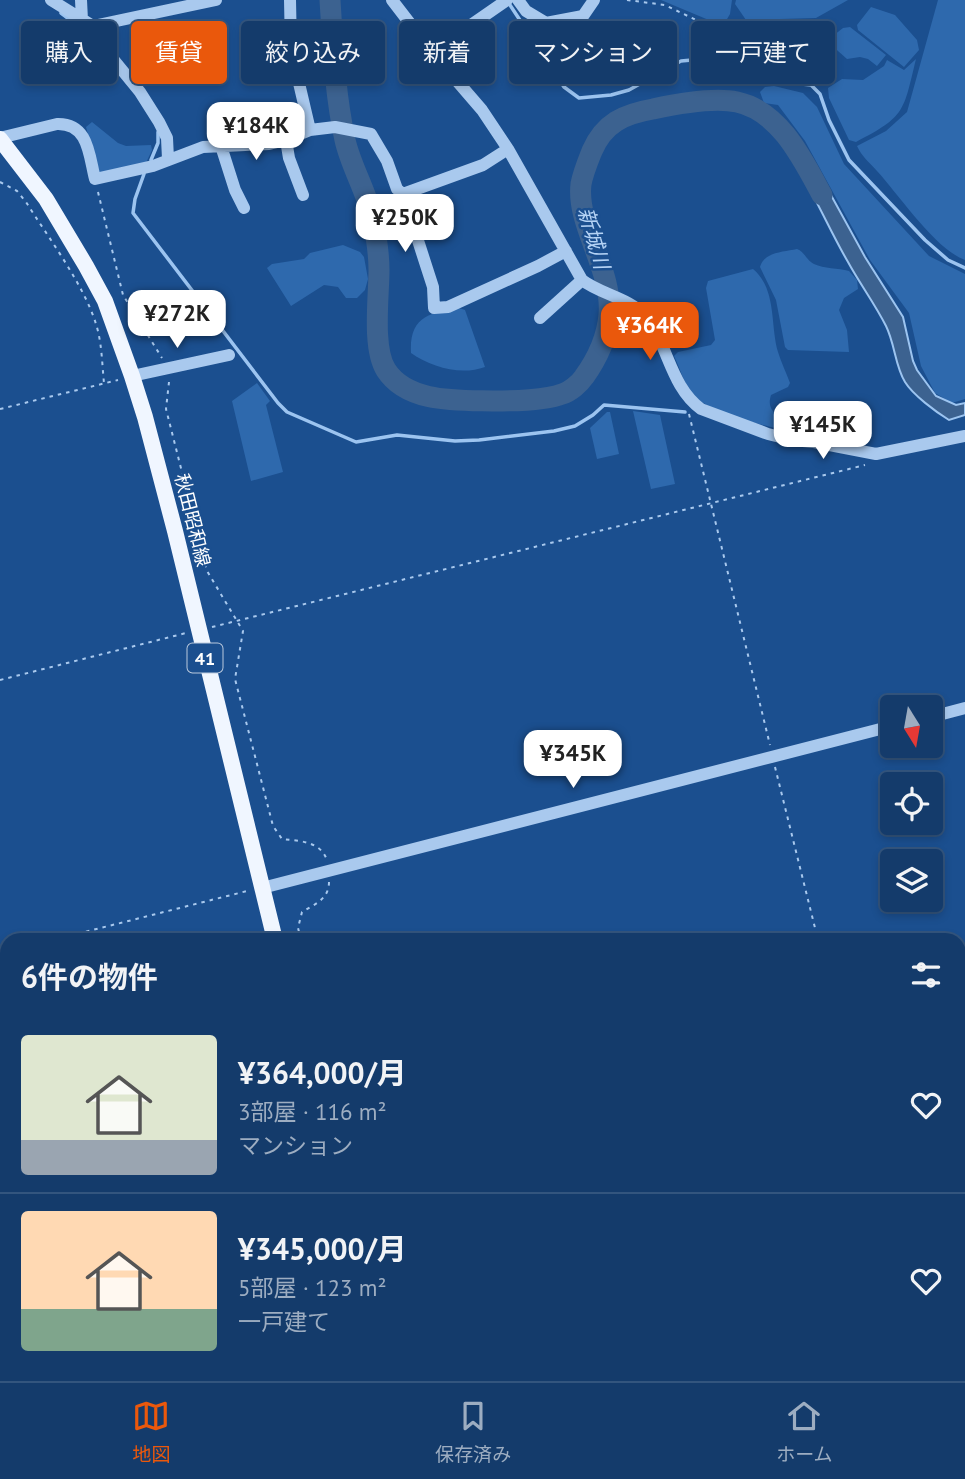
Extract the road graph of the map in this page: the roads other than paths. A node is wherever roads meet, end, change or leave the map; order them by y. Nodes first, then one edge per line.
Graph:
1 (51, 0) edge
2 (82, 0) edge
3 (216, 0) edge
4 (290, 0) edge
5 (392, 0) edge
6 (518, 0) edge
7 (594, 0) edge
8 (503, 3) edge
9 (84, 21) edge
10 (87, 21) edge
11 (98, 21) edge
12 (408, 21) edge
13 (477, 21) edge
14 (117, 64) edge
15 (460, 84) edge
16 (310, 131) junction
17 (0, 138) edge
18 (286, 140) junction
19 (220, 146) junction
20 (508, 149) junction
21 (168, 159) junction
22 (403, 194) junction
23 (303, 195) dead end
24 (244, 208) dead end
25 (566, 251) junction
26 (586, 284) junction
27 (540, 318) dead end
28 (229, 355) dead end
29 (132, 376) junction
30 (965, 436) edge
31 (965, 708) edge
32 (943, 714) edge
33 (880, 729) edge
34 (262, 888) junction
35 (273, 933) edge

1 - 9 street
2 - 10 street
3 - 11 street
4 - 16 street
5 - 12 street
6 - 7 street
8 - 13 street
14 - 21 street
15 - 20 street
16 - 18 street
16 - 22 street
17 - 21 street
17 - 29 main road, 秋田昭和線 / 41
18 - 19 street
18 - 23 street
19 - 21 street
19 - 24 street
20 - 22 street
20 - 25 street
22 - 25 street
25 - 26 street
26 - 27 street
26 - 30 street
28 - 29 street
29 - 34 main road, 秋田昭和線 / 41
31 - 32 street
33 - 34 street
34 - 35 main road, 秋田昭和線 / 41

